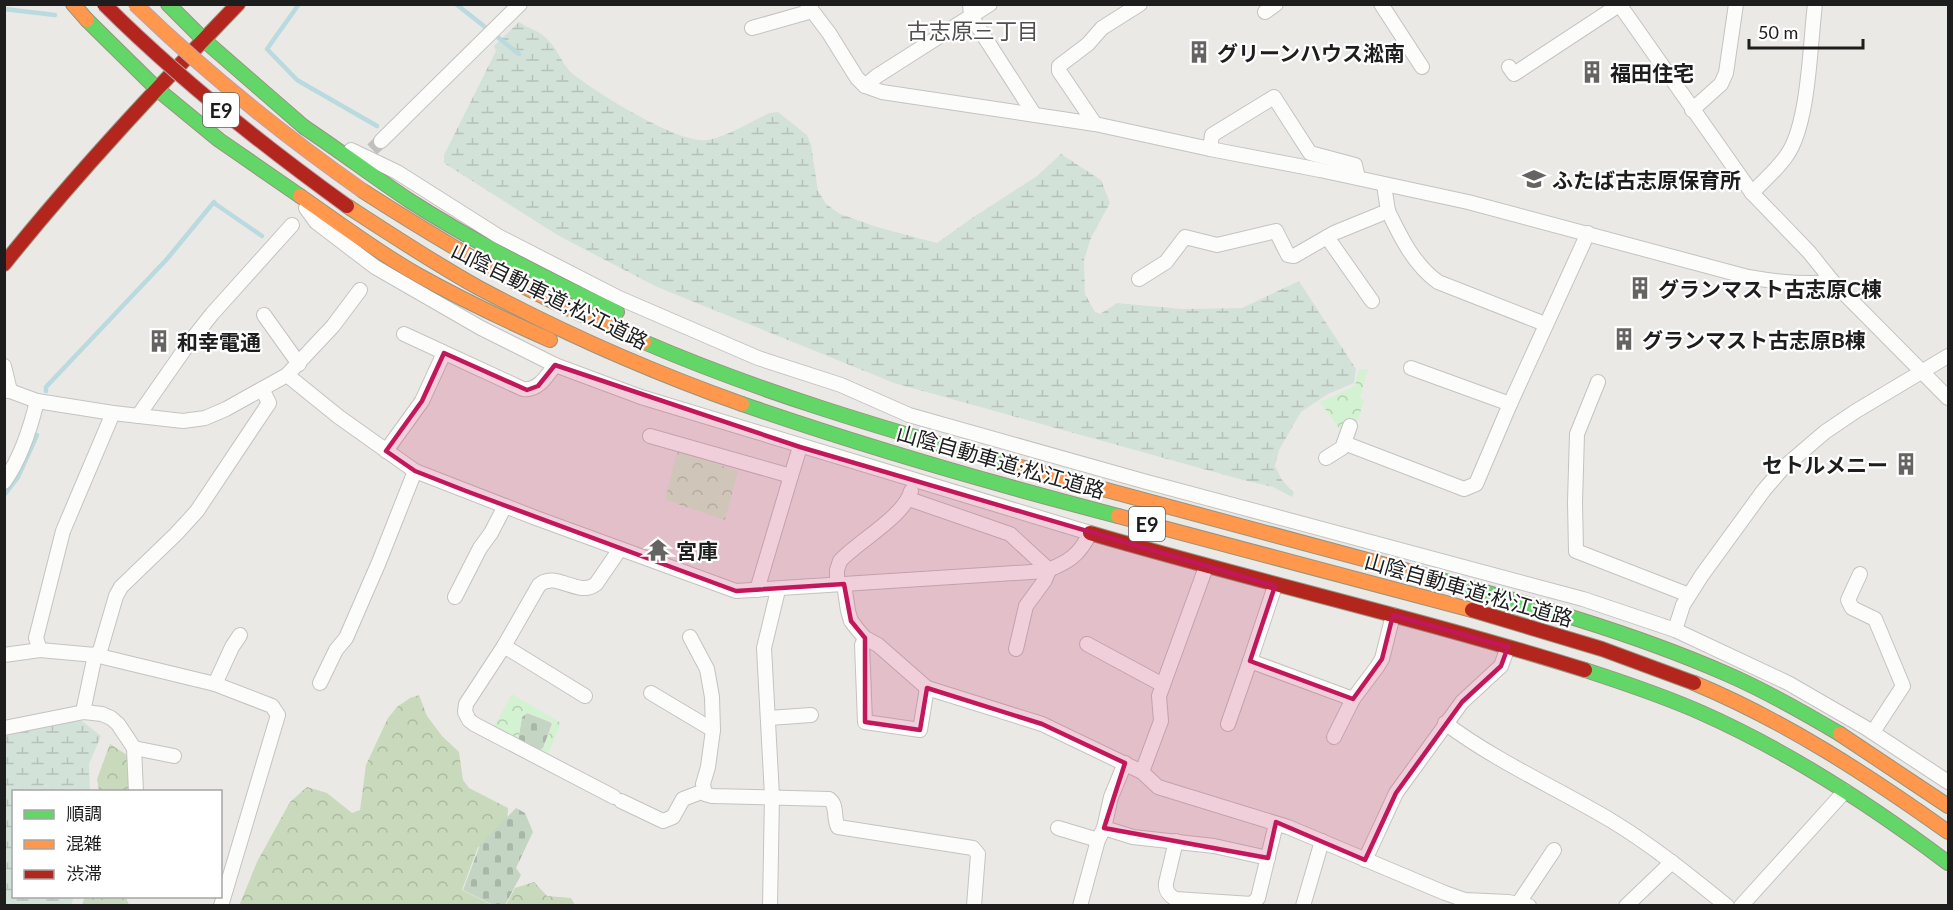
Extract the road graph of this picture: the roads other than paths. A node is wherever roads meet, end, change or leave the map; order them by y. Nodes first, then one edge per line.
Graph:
1 (61, 4) edge
2 (73, 4) edge
3 (104, 4) edge
4 (135, 4) edge
5 (168, 4) edge
6 (238, 4) edge
7 (990, 4) edge
8 (1140, 4) edge
9 (1380, 4) edge
10 (1736, 4) edge
11 (1815, 4) edge
12 (1619, 5) edge
13 (809, 8) edge
14 (514, 9) edge
15 (971, 10) edge
16 (87, 20) junction
17 (752, 28) dead end
18 (204, 40) junction
19 (1422, 67) dead end
20 (1509, 67) dead end
21 (865, 86) junction
22 (157, 89) junction
23 (1692, 110) junction
24 (1034, 114) junction
25 (1095, 124) junction
26 (304, 127) junction
27 (381, 141) tunnel mouth
28 (1210, 149) junction
29 (351, 170) tunnel mouth
30 (1358, 178) junction
31 (1384, 185) junction
32 (1752, 193) junction
33 (300, 196) junction
34 (319, 200) dead end
35 (1388, 211) junction
36 (292, 225) dead end
37 (1588, 233) junction
38 (1327, 237) junction
39 (5, 263) edge
40 (1139, 279) dead end
41 (1833, 282) junction
42 (360, 290) dead end
43 (1372, 301) dead end
44 (264, 315) dead end
45 (642, 323) dead end
46 (1545, 324) junction
47 (404, 334) dead end
48 (444, 353) junction
49 (1948, 356) edge
50 (298, 364) junction
51 (737, 364) dead end
52 (555, 365) junction
53 (4, 366) edge
54 (1411, 368) dead end
55 (1922, 371) junction
56 (287, 375) junction
57 (1598, 382) dead end
58 (262, 389) junction
59 (8, 391) edge
60 (1948, 398) edge
61 (37, 401) junction
62 (1510, 404) junction
63 (766, 411) junction
64 (113, 413) junction
65 (138, 416) junction
66 (877, 426) junction
67 (1350, 426) dead end
68 (650, 436) dead end
69 (1344, 443) junction
70 (800, 447) junction
71 (386, 452) junction
72 (1326, 458) dead end
73 (415, 471) junction
74 (791, 476) junction
75 (914, 481) junction
76 (4, 482) edge
77 (909, 499) junction
78 (505, 506) junction
79 (1090, 534) junction
80 (620, 549) junction
81 (1206, 567) junction
82 (1049, 570) junction
83 (1860, 574) dead end
84 (840, 584) junction
85 (1275, 586) junction
86 (777, 590) junction
87 (757, 591) junction
88 (1689, 595) junction
89 (455, 597) dead end
90 (1393, 615) junction
91 (1675, 630) junction
92 (240, 635) dead end
93 (690, 637) dead end
94 (865, 638) junction
95 (1088, 644) dead end
96 (504, 646) junction
97 (1508, 647) junction
98 (1016, 649) dead end
99 (40, 650) junction
100 (4, 655) edge
101 (95, 655) junction
102 (1250, 661) junction
103 (320, 683) dead end
104 (215, 684) junction
105 (1163, 685) junction
106 (927, 688) junction
107 (651, 693) dead end
108 (585, 696) dead end
109 (1353, 699) junction
110 (84, 712) junction
111 (811, 715) dead end
112 (769, 718) junction
113 (1445, 723) junction
114 (1228, 724) dead end
115 (8, 727) edge
116 (713, 730) junction
117 (1873, 732) junction
118 (1334, 737) dead end
119 (134, 748) junction
120 (174, 756) dead end
121 (1125, 763) junction
122 (1142, 772) junction
123 (1948, 782) edge
124 (136, 790) edge
125 (704, 791) junction
126 (1845, 791) junction
127 (772, 796) junction
128 (1948, 806) edge
129 (1276, 824) junction
130 (1058, 828) dead end
131 (1948, 832) edge
132 (1101, 834) junction
133 (1176, 841) junction
134 (1322, 841) junction
135 (1554, 850) dead end
136 (1268, 858) junction
137 (1365, 860) junction
138 (1672, 862) junction
139 (1948, 863) edge
140 (1463, 903) edge
141 (1524, 905) edge
142 (221, 906) edge
143 (770, 906) edge
144 (974, 906) edge
145 (1080, 906) edge
146 (1303, 906) edge
147 (1626, 906) edge
148 (1727, 906) edge
149 (1741, 906) edge

1 - 16 street
2 - 16 main road
3 - 63 main road, 山陰自動車道;松江道路 / E9, bridge
4 - 66 main road, 山陰自動車道;松江道路 / E9, bridge
5 - 18 main road
6 - 18 main road
7 - 15 street
8 - 25 street
9 - 19 street
10 - 23 street
11 - 32 street
12 - 20 street
12 - 23 street
13 - 17 street
13 - 21 street
14 - 27 street
15 - 21 street
15 - 24 street
16 - 22 main road
18 - 22 main road
18 - 26 main road
21 - 24 street
22 - 33 main road
22 - 39 main road
23 - 32 street
24 - 25 street
25 - 28 street
26 - 45 main road
26 - 91 street
28 - 30 street
28 - 30 street
29 - 34 street
30 - 31 street
31 - 35 street
31 - 37 street
32 - 41 street
33 - 52 street
33 - 63 main road
35 - 38 street
35 - 46 street
36 - 65 street
37 - 41 street
37 - 46 street
38 - 40 street
38 - 43 street
41 - 55 street
42 - 50 street
44 - 50 street
46 - 62 street
47 - 48 street
48 - 52 street
48 - 71 street
49 - 55 street
50 - 56 street
51 - 66 main road
52 - 70 street
53 - 59 street
54 - 62 street
55 - 60 street
55 - 88 street
56 - 58 street
56 - 71 street
57 - 88 street
58 - 65 street
58 - 101 street
59 - 61 street
61 - 64 street
61 - 76 street
62 - 69 street
63 - 131 main road, 山陰自動車道;松江道路 / E9
64 - 65 street
64 - 99 street
66 - 128 main road, 山陰自動車道;松江道路 / E9
67 - 69 street
68 - 74 street
69 - 72 street
70 - 74 street
70 - 75 street
71 - 73 street
73 - 78 street
73 - 103 street
74 - 87 street
75 - 77 street
75 - 79 street
77 - 82 street
77 - 84 street
78 - 80 street
78 - 89 street
79 - 81 main road
79 - 82 street
80 - 87 street
80 - 96 street
81 - 85 main road
81 - 105 street
82 - 84 street
82 - 98 street
83 - 117 street
84 - 86 street
84 - 94 street
85 - 90 main road
85 - 102 street
86 - 87 street
86 - 112 street
88 - 91 street
90 - 97 main road
90 - 109 street
91 - 117 street
92 - 104 street
93 - 116 street
94 - 106 street
94 - 106 street
95 - 105 street
96 - 108 street
96 - 125 street
97 - 113 street
97 - 126 main road
99 - 100 street
99 - 101 street
101 - 104 street
101 - 110 street
102 - 109 street
102 - 114 street
104 - 142 street
105 - 122 street
106 - 121 street
107 - 116 street
109 - 118 street
110 - 115 street
110 - 119 street
111 - 112 street
112 - 127 street
113 - 137 street
113 - 138 street
116 - 125 street
117 - 123 street
119 - 120 street
119 - 124 street
121 - 122 street
121 - 132 street
122 - 129 street
125 - 127 street
126 - 139 main road
126 - 149 street
127 - 143 street
127 - 144 street
129 - 134 street
129 - 136 street
130 - 132 street
132 - 133 street
132 - 145 street
133 - 136 street
133 - 136 street
134 - 137 street
134 - 146 street
135 - 141 street
137 - 140 street
138 - 147 street
138 - 148 street
140 - 141 street

